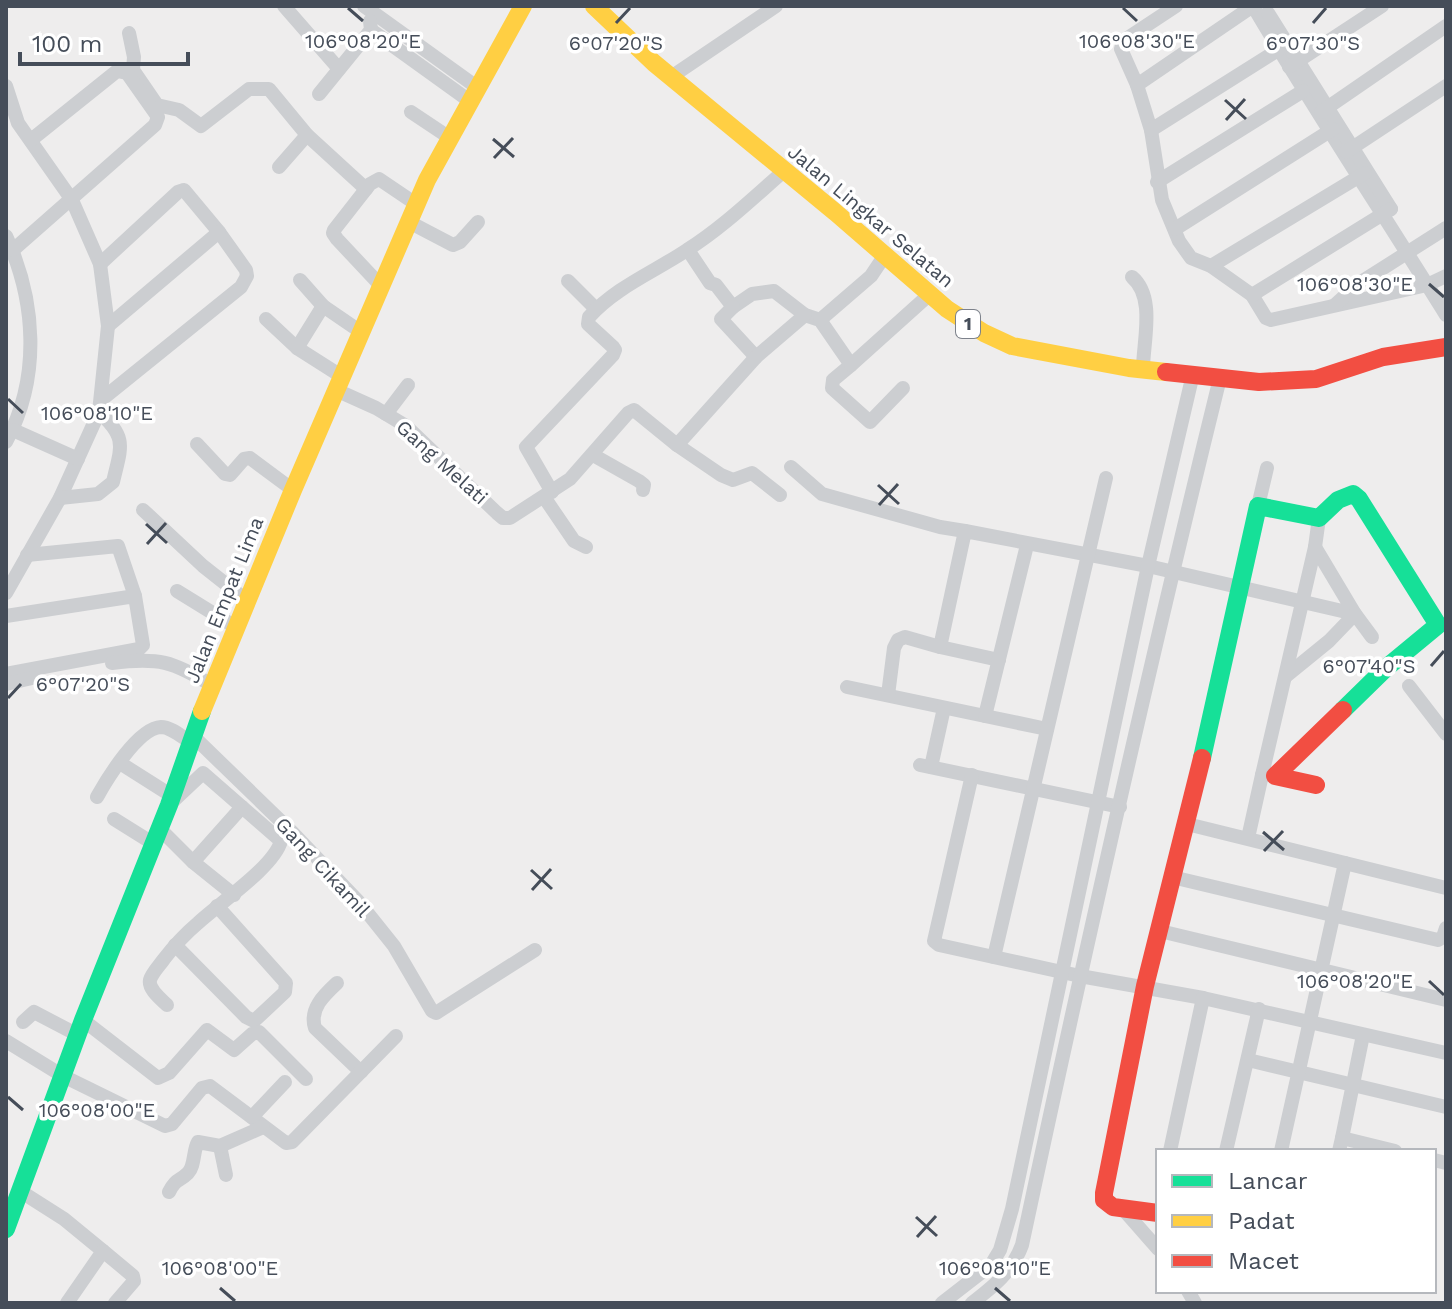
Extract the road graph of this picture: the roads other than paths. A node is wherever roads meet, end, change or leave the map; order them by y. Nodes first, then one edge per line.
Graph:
1 (284, 6) edge
2 (523, 6) edge
3 (594, 6) edge
4 (776, 6) edge
5 (1176, 6) edge
6 (1253, 6) edge
7 (1382, 6) edge
8 (369, 7) edge
9 (1268, 12) edge
10 (1446, 26) edge
11 (371, 30) junction
12 (129, 33) dead end
13 (1278, 50) junction
14 (1293, 64) junction
15 (339, 69) junction
16 (671, 77) junction
17 (1137, 85) junction
18 (6, 86) edge
19 (1446, 86) edge
20 (1303, 91) junction
21 (319, 94) dead end
22 (474, 95) junction
23 (1323, 110) junction
24 (411, 112) dead end
25 (12, 119) edge
26 (1333, 129) junction
27 (1151, 130) junction
28 (307, 135) junction
29 (450, 138) junction
30 (31, 140) junction
31 (1348, 152) junction
32 (279, 167) dead end
33 (784, 171) junction
34 (1362, 174) junction
35 (1157, 182) junction
36 (366, 189) junction
37 (72, 200) junction
38 (416, 204) junction
39 (1388, 212) junction
40 (409, 222) junction
41 (478, 222) dead end
42 (1446, 228) edge
43 (1175, 229) junction
44 (219, 232) junction
45 (6, 236) edge
46 (13, 250) junction
47 (688, 250) junction
48 (1412, 250) junction
49 (885, 255) junction
50 (100, 264) junction
51 (1211, 266) junction
52 (1132, 277) dead end
53 (300, 280) dead end
54 (568, 281) dead end
55 (1436, 281) edge
56 (382, 287) junction
57 (930, 294) junction
58 (1252, 295) junction
59 (1446, 299) edge
60 (323, 306) junction
61 (1335, 306) junction
62 (733, 307) junction
63 (596, 309) junction
64 (1446, 315) edge
65 (813, 317) junction
66 (266, 319) dead end
67 (108, 326) junction
68 (361, 332) junction
69 (1446, 347) edge
70 (297, 348) junction
71 (756, 357) junction
72 (851, 365) junction
73 (1143, 369) junction
74 (1193, 374) junction
75 (1220, 378) junction
76 (338, 383) junction
77 (408, 385) dead end
78 (903, 388) dead end
79 (100, 406) junction
80 (386, 414) junction
81 (9, 436) edge
82 (197, 444) dead end
83 (677, 445) junction
84 (593, 455) junction
85 (78, 459) junction
86 (791, 467) dead end
87 (1267, 468) dead end
88 (1106, 478) dead end
89 (293, 490) junction
90 (643, 490) dead end
91 (548, 495) junction
92 (780, 495) dead end
93 (60, 498) junction
94 (1258, 506) junction
95 (143, 510) dead end
96 (1319, 518) junction
97 (961, 530) junction
98 (1027, 545) junction
99 (586, 547) dead end
100 (1315, 547) junction
101 (27, 555) junction
102 (1087, 555) junction
103 (1148, 566) junction
104 (1172, 572) junction
105 (1239, 589) junction
106 (177, 591) dead end
107 (6, 593) edge
108 (135, 596) junction
109 (246, 600) junction
110 (1302, 603) junction
111 (1355, 614) junction
112 (6, 616) edge
113 (1442, 625) edge
114 (237, 628) junction
115 (1372, 637) dead end
116 (940, 647) junction
117 (999, 660) junction
118 (6, 674) edge
119 (1286, 676) junction
120 (6, 684) edge
121 (213, 686) junction
122 (1409, 686) dead end
123 (847, 687) dead end
124 (888, 695) junction
125 (944, 708) junction
126 (985, 716) junction
127 (1047, 729) junction
128 (1446, 734) edge
129 (191, 738) junction
130 (120, 763) junction
131 (972, 775) junction
132 (1268, 775) junction
133 (1316, 785) dead end
134 (1034, 790) junction
135 (97, 797) dead end
136 (170, 800) junction
137 (1099, 802) junction
138 (242, 807) junction
139 (1120, 807) junction
140 (114, 819) dead end
141 (1187, 824) junction
142 (159, 835) junction
143 (1248, 838) junction
144 (193, 862) junction
145 (1345, 863) junction
146 (1172, 877) junction
147 (1446, 888) edge
148 (234, 895) junction
149 (217, 906) junction
150 (1333, 915) junction
151 (1446, 928) edge
152 (1160, 931) junction
153 (175, 945) junction
154 (535, 950) dead end
155 (994, 957) junction
156 (1322, 970) junction
157 (1062, 972) junction
158 (1080, 976) junction
159 (337, 983) dead end
160 (1145, 986) junction
161 (1203, 998) junction
162 (1446, 1000) edge
163 (167, 1005) dead end
164 (1259, 1009) junction
165 (1310, 1021) junction
166 (23, 1022) dead end
167 (80, 1027) junction
168 (1363, 1035) junction
169 (396, 1036) dead end
170 (6, 1041) edge
171 (1446, 1053) edge
172 (1248, 1060) junction
173 (361, 1072) junction
174 (1298, 1074) junction
175 (63, 1076) junction
176 (306, 1079) dead end
177 (285, 1082) dead end
178 (1353, 1086) junction
179 (1446, 1107) edge
180 (1029, 1119) junction
181 (258, 1122) junction
182 (1048, 1122) junction
183 (1340, 1145) edge
184 (220, 1146) junction
185 (1170, 1149) edge
186 (1226, 1149) edge
187 (1281, 1149) edge
188 (1377, 1149) edge
189 (226, 1175) dead end
190 (20, 1191) junction
191 (169, 1192) dead end
192 (1122, 1208) junction
193 (1156, 1213) edge
194 (6, 1229) edge
195 (1156, 1247) edge
196 (103, 1251) junction
197 (67, 1303) edge
198 (115, 1303) edge
199 (942, 1303) edge
200 (972, 1303) edge

1 - 15 street
2 - 22 main road, Jalan Empat Lima
3 - 16 main road, Jalan Lingkar Selatan / 1
4 - 16 street
5 - 17 street
6 - 9 street
6 - 17 street
7 - 14 street
8 - 11 street
8 - 22 street
9 - 13 street
9 - 14 street
10 - 23 street
11 - 15 street
11 - 22 street
12 - 28 street
13 - 14 street
13 - 27 street
14 - 20 street
14 - 23 street
15 - 21 street
16 - 33 main road, Jalan Lingkar Selatan / 1
17 - 27 street
18 - 25 street
19 - 31 street
20 - 23 street
20 - 35 street
22 - 29 main road, Jalan Empat Lima
23 - 26 street
24 - 29 street
25 - 30 street
26 - 31 street
26 - 43 street
27 - 35 street
28 - 32 street
28 - 36 street
29 - 38 main road, Jalan Empat Lima
30 - 37 street
30 - 37 street
31 - 34 street
33 - 47 street
33 - 49 main road, Jalan Lingkar Selatan / 1
34 - 39 street
34 - 51 street
35 - 43 street
36 - 38 street
36 - 56 street
37 - 46 street
37 - 50 street
38 - 40 main road, Jalan Empat Lima
39 - 48 street
39 - 58 street
40 - 41 street
40 - 56 main road, Jalan Empat Lima
42 - 48 street
43 - 51 street
44 - 50 street
44 - 67 street
44 - 79 street
45 - 46 street
46 - 81 street
47 - 62 street
47 - 63 street
48 - 55 street
48 - 61 street
49 - 57 main road, Jalan Lingkar Selatan / 1
49 - 65 street
50 - 67 street
51 - 58 street
52 - 73 street
53 - 60 street
54 - 63 street
55 - 59 street
55 - 61 street
55 - 64 street
56 - 68 main road, Jalan Empat Lima
57 - 72 street
57 - 73 main road, Jalan Lingkar Selatan / 1
58 - 61 street
60 - 68 street
60 - 70 street
62 - 65 street
62 - 71 street
63 - 91 street
65 - 71 street
65 - 72 street
66 - 70 street, Gang Melati
67 - 79 street
68 - 76 main road, Jalan Empat Lima
69 - 75 main road, Jalan Lingkar Selatan / 1
70 - 76 street, Gang Melati
71 - 83 street
72 - 78 street
73 - 74 main road, Jalan Lingkar Selatan / 1
74 - 75 main road, Jalan Lingkar Selatan / 1
74 - 103 street
75 - 104 street
76 - 80 street, Gang Melati
76 - 89 main road, Jalan Empat Lima
77 - 80 street
79 - 85 street
79 - 93 street
80 - 91 street, Gang Melati
81 - 85 street
82 - 89 street
83 - 84 street
83 - 92 street
84 - 90 street
84 - 91 street
85 - 93 street
86 - 97 street
87 - 94 street
88 - 102 street
89 - 109 main road, Jalan Empat Lima
91 - 99 street
93 - 101 street
94 - 96 main road
94 - 105 main road
95 - 109 street
96 - 100 street
96 - 113 main road
97 - 98 street
97 - 116 street
98 - 102 street
98 - 117 street
100 - 110 street
100 - 111 street
101 - 107 street
101 - 108 street
102 - 103 street
102 - 127 street
103 - 104 street
103 - 137 street
104 - 105 street
104 - 139 street
105 - 110 street
105 - 141 main road
106 - 114 street
108 - 112 street
108 - 118 street
109 - 114 main road, Jalan Empat Lima
110 - 111 street
110 - 119 street
111 - 115 street
111 - 119 street
113 - 132 main road
114 - 121 main road, Jalan Empat Lima
116 - 117 street
116 - 124 street
117 - 126 street
119 - 132 street
120 - 121 street
121 - 129 main road, Jalan Empat Lima
122 - 128 street
123 - 124 street
124 - 125 street
125 - 126 street
125 - 131 street
126 - 127 street
127 - 134 street
129 - 130 street
129 - 136 main road, Jalan Empat Lima
129 - 154 street, Gang Cikamil
130 - 135 street
130 - 136 street
131 - 134 street
131 - 155 street
132 - 133 main road
132 - 143 street
134 - 137 street
134 - 155 street
136 - 138 street
136 - 142 main road, Jalan Empat Lima
137 - 139 street
137 - 157 street
138 - 144 street
138 - 148 street
139 - 158 street
140 - 142 street
141 - 143 street
141 - 146 main road
142 - 144 street
142 - 167 main road, Jalan Empat Lima
143 - 145 street
144 - 148 street
145 - 147 street
145 - 150 street
146 - 150 street
146 - 152 main road
148 - 149 street
149 - 153 street
149 - 153 street
150 - 151 street
150 - 156 street
152 - 156 street
152 - 160 main road
153 - 163 street
155 - 157 street
156 - 162 street
156 - 165 street
157 - 158 street
157 - 180 street
158 - 160 street
158 - 182 street
159 - 173 street
160 - 161 street
160 - 192 main road
161 - 164 street
161 - 185 street
164 - 165 street
164 - 172 street
165 - 168 street
165 - 174 street
166 - 167 street
167 - 175 main road, Jalan Empat Lima
167 - 176 street
168 - 171 street
168 - 178 street
169 - 173 street
170 - 175 street
172 - 174 street
172 - 186 street
173 - 181 street
174 - 178 street
174 - 187 street
175 - 181 street
175 - 190 main road, Jalan Empat Lima
177 - 181 street
178 - 179 street
178 - 183 street
180 - 182 street
180 - 199 street
181 - 184 street
182 - 200 street
183 - 188 street
184 - 189 street
184 - 191 street
190 - 194 main road, Jalan Empat Lima
190 - 196 street
192 - 193 main road
192 - 195 street
196 - 197 street
196 - 198 street

